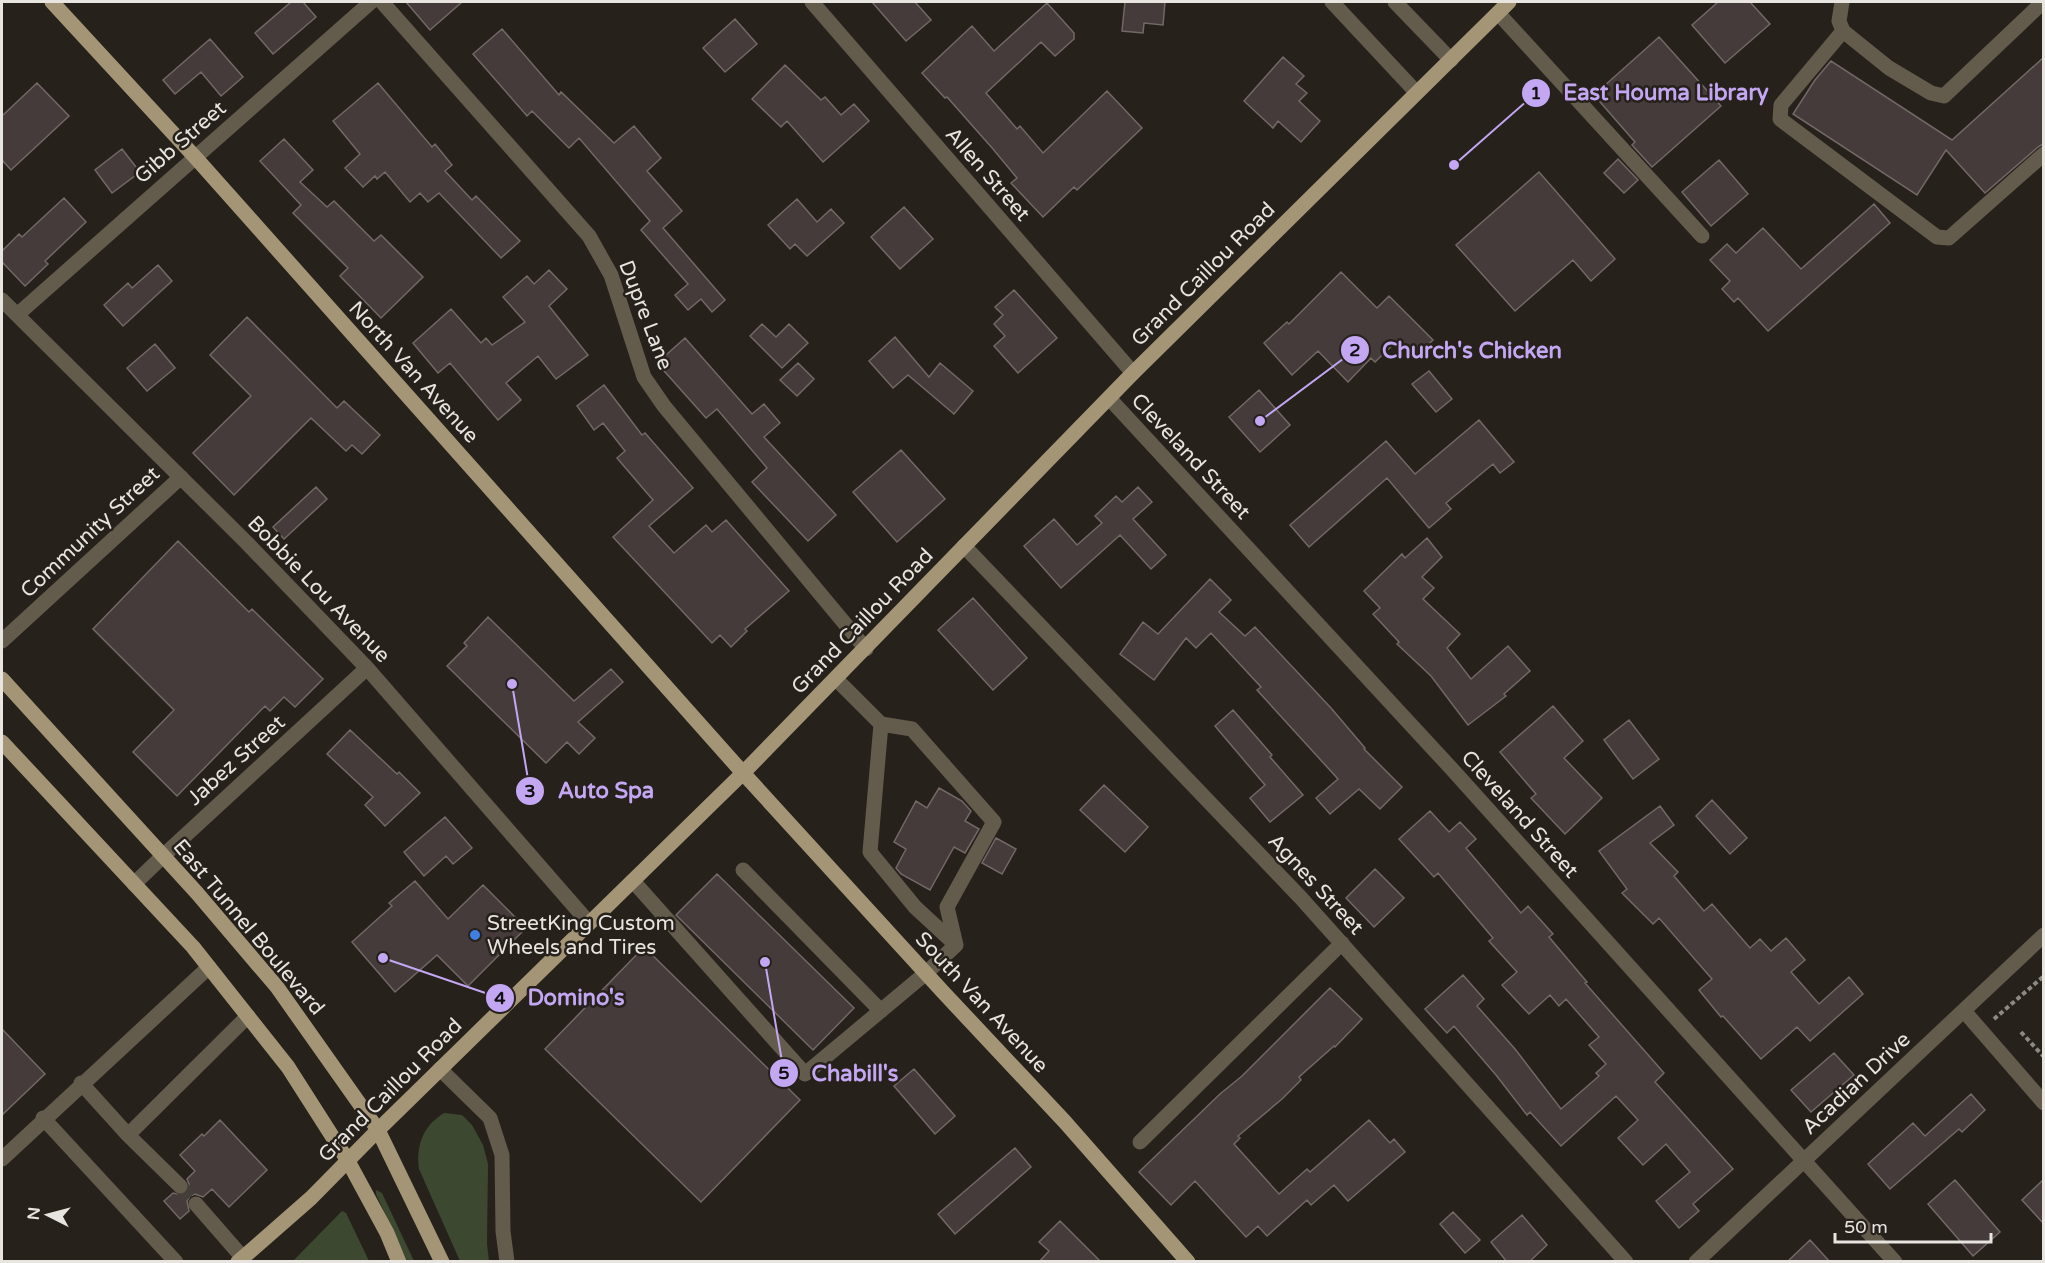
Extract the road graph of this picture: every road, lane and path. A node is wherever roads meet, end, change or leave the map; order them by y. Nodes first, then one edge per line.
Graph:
1 (52, 2) edge
2 (372, 2) edge
3 (382, 2) edge
4 (812, 2) edge
5 (1332, 2) edge
6 (1395, 2) edge
7 (1509, 2) edge
8 (1842, 2) edge
9 (2043, 2) edge
10 (1498, 13) junction
11 (1843, 31) junction
12 (1451, 60) junction
13 (1416, 92) junction
14 (2043, 154) edge
15 (195, 157) junction
16 (1702, 236) dead end
17 (2, 300) edge
18 (17, 315) junction
19 (1133, 373) junction
20 (1109, 398) junction
21 (181, 477) junction
22 (964, 546) junction
23 (2, 641) edge
24 (866, 648) junction
25 (367, 668) junction
26 (836, 679) junction
27 (2, 680) edge
28 (881, 724) junction
29 (2, 742) edge
30 (743, 772) junction
31 (163, 856) junction
32 (743, 870) dead end
33 (633, 881) junction
34 (134, 884) junction
35 (589, 923) junction
36 (2043, 935) edge
37 (1342, 943) junction
38 (956, 945) junction
39 (209, 967) junction
40 (926, 973) junction
41 (2043, 976) edge
42 (881, 1011) junction
43 (1964, 1011) junction
44 (248, 1016) junction
45 (1981, 1030) junction
46 (2021, 1032) dead end
47 (2043, 1057) edge
48 (440, 1069) junction
49 (81, 1083) junction
50 (2043, 1103) edge
51 (43, 1119) junction
52 (378, 1130) junction
53 (128, 1135) junction
54 (1140, 1142) dead end
55 (2, 1159) edge
56 (1803, 1160) junction
57 (348, 1161) junction
58 (180, 1186) tunnel mouth
59 (196, 1204) tunnel mouth
60 (241, 1260) edge
61 (176, 1262) edge
62 (399, 1262) edge
63 (442, 1262) edge
64 (507, 1262) edge
65 (1188, 1262) edge
66 (1626, 1262) edge
67 (1696, 1262) edge
68 (1895, 1262) edge

1 - 15 main road, North Van Avenue
2 - 15 street, Gibb Street
3 - 24 street, Dupre Lane
4 - 19 street, Allen Street
5 - 13 street
6 - 12 street
7 - 10 main road, Grand Caillou Road
8 - 11 street
9 - 11 street
10 - 12 main road, Grand Caillou Road
10 - 16 street
11 - 14 street
12 - 13 main road, Grand Caillou Road
13 - 19 main road, Grand Caillou Road
15 - 18 street, Gibb Street
15 - 30 main road, North Van Avenue
17 - 18 street, Bobbie Lou Avenue
18 - 21 street, Bobbie Lou Avenue
19 - 20 main road, Grand Caillou Road
20 - 22 main road, Grand Caillou Road
20 - 56 street, Cleveland Street
21 - 23 street, Community Street
21 - 25 street, Bobbie Lou Avenue
22 - 24 main road, Grand Caillou Road
22 - 37 street, Agnes Street
24 - 26 main road, Grand Caillou Road
25 - 31 street, Jabez Street
25 - 35 street, Bobbie Lou Avenue
26 - 28 street
26 - 30 main road, Grand Caillou Road
27 - 31 main road, East Tunnel Boulevard
28 - 38 street
28 - 38 street
29 - 34 main road
30 - 33 main road, Grand Caillou Road
30 - 40 main road, South Van Avenue
31 - 34 street, Jabez Street
31 - 52 main road, East Tunnel Boulevard
32 - 42 street
33 - 35 main road, Grand Caillou Road
33 - 42 street
34 - 39 main road
35 - 48 main road, Grand Caillou Road
36 - 43 street, Acadian Drive
37 - 54 street
37 - 66 street, Agnes Street
38 - 40 street
39 - 44 main road
39 - 49 street
40 - 42 street
40 - 65 main road, South Van Avenue
41 - 45 path
43 - 45 street
43 - 56 street, Acadian Drive
44 - 53 street
44 - 57 main road
45 - 50 street
46 - 47 path
48 - 52 main road, Grand Caillou Road
48 - 64 street
49 - 51 street
49 - 53 street
51 - 55 street
51 - 61 street
52 - 57 main road, Grand Caillou Road
52 - 63 main road, East Tunnel Boulevard
53 - 58 street
56 - 67 street, Acadian Drive
56 - 68 street, Cleveland Street
57 - 60 main road, Grand Caillou Road
57 - 62 main road
59 - 60 street

